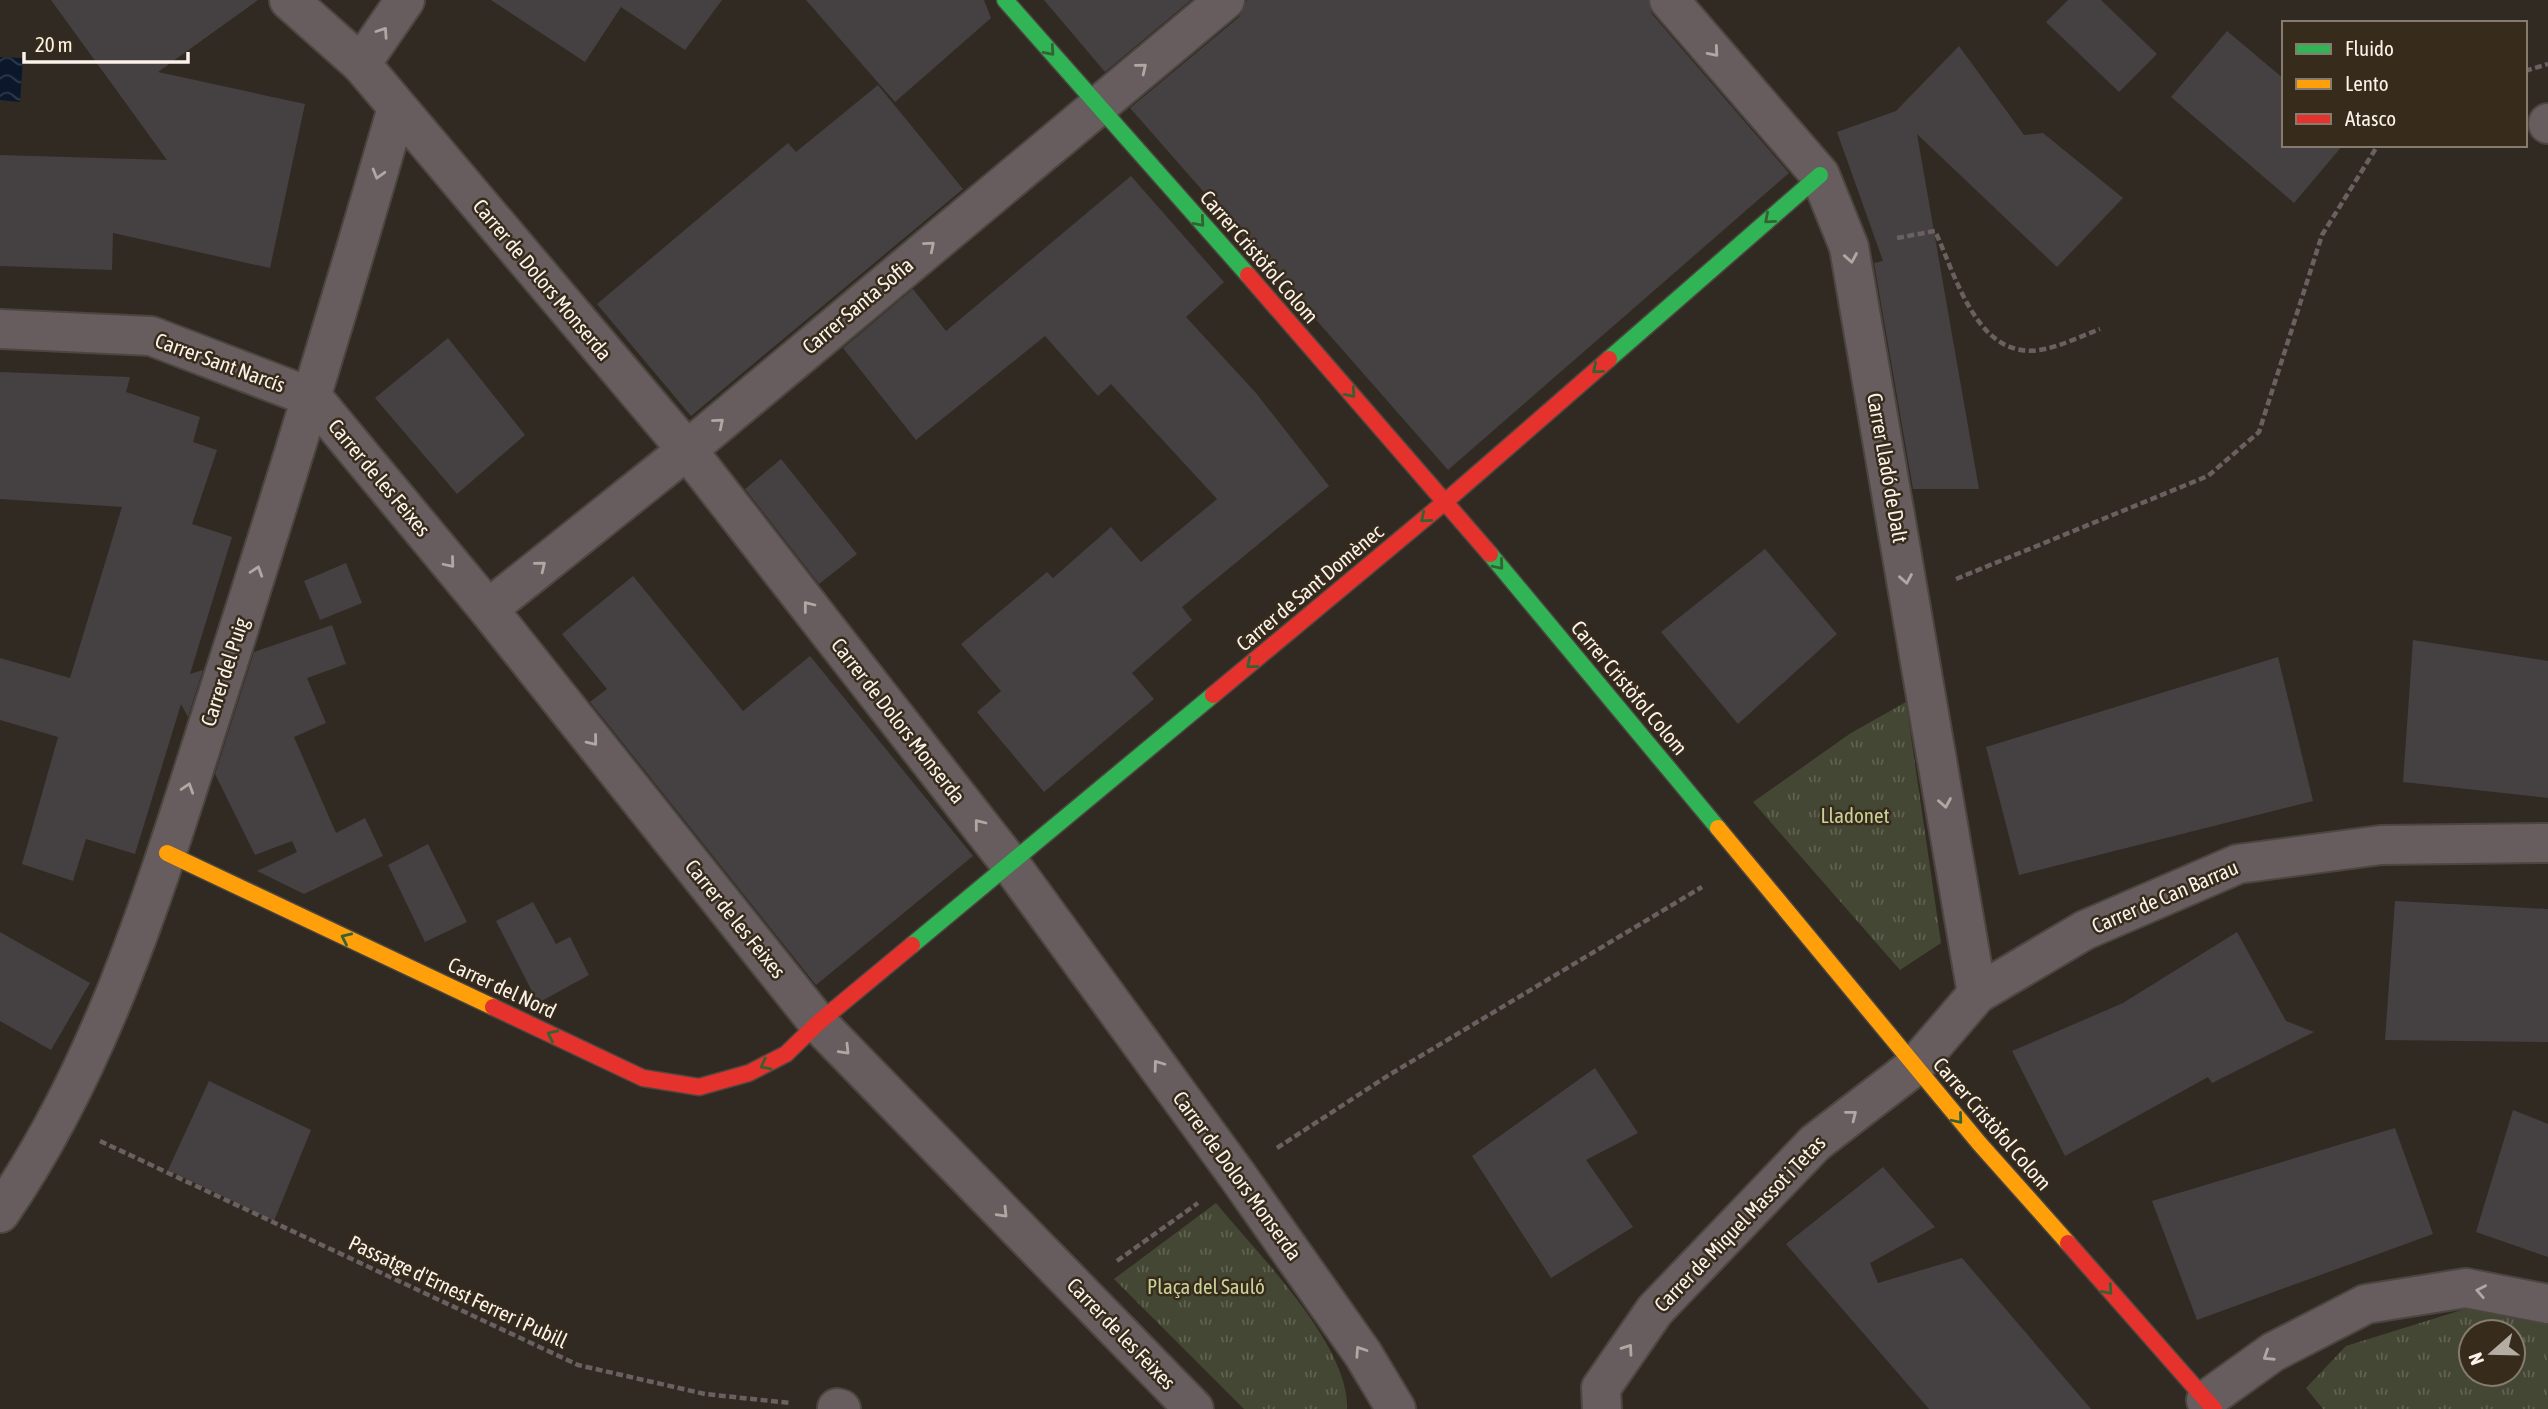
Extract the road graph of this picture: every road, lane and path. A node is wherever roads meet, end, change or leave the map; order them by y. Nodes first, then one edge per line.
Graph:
1 (289, 0) edge
2 (405, 0) edge
3 (1005, 0) edge
4 (1225, 0) edge
5 (1669, 0) edge
6 (361, 64) junction
7 (2548, 64) edge
8 (2527, 70) edge
9 (1097, 105) junction
10 (397, 108) junction
11 (2377, 147) edge
12 (1820, 175) junction
13 (1935, 232) dead end
14 (0, 329) edge
15 (2100, 329) dead end
16 (313, 398) junction
17 (687, 450) junction
18 (1446, 501) junction
19 (1909, 595) junction
20 (488, 609) junction
21 (2548, 843) edge
22 (167, 853) junction
23 (1745, 861) junction
24 (1011, 865) junction
25 (1977, 994) junction
26 (818, 1023) junction
27 (1915, 1066) junction
28 (87, 1135) dead end
29 (1237, 1175) junction
30 (0, 1213) edge
31 (1077, 1289) junction
32 (2548, 1304) edge
33 (2210, 1404) edge
34 (839, 1409) edge
35 (1194, 1409) edge
36 (1396, 1409) edge
37 (1602, 1409) edge

1 - 6 street, Carrer de Dolors Monserda
6 -> 2 street
3 -> 9 street, Carrer Cristòfol Colom
9 -> 4 street, Carrer Santa Sofia
5 -> 12 street, Carrer Lladó de Dalt
6 - 10 street, Carrer de Dolors Monserda
7 - 8 path
17 -> 9 street, Carrer Santa Sofia
9 -> 18 street, Carrer Cristòfol Colom
10 -> 16 street, Carrer del Puig
10 - 17 street, Carrer de Dolors Monserda
11 - 19 path
12 -> 18 street, Carrer de Sant Domènec
12 -> 19 street, Carrer Lladó de Dalt
13 - 15 path
14 - 16 street, Carrer Sant Narcís
16 -> 20 street, Carrer de les Feixes
22 -> 16 street, Carrer del Puig
20 -> 17 street, Carrer Santa Sofia
24 -> 17 street, Carrer de Dolors Monserda
18 -> 23 street, Carrer Cristòfol Colom
18 -> 24 street, Carrer de Sant Domènec
19 -> 25 street, Carrer Lladó de Dalt
20 -> 26 street, Carrer de les Feixes
21 - 25 street, Carrer de Can Barrau
26 -> 22 street, Carrer del Nord
22 - 30 street, Carrer del Puig
23 - 27 street, Carrer Cristòfol Colom
23 - 29 path
24 - 26 street, Carrer de Sant Domènec
29 -> 24 street, Carrer de Dolors Monserda
25 - 27 street, Carrer de Can Barrau
26 -> 31 street, Carrer de les Feixes
27 -> 33 street, Carrer Cristòfol Colom
37 -> 27 street, Carrer de Miquel Massot i Tetas
28 - 34 path, Passatge d'Ernest Ferrer i Pubill
29 - 31 path
36 -> 29 street, Carrer de Dolors Monserda
31 - 35 street, Carrer de les Feixes
32 -> 33 street

